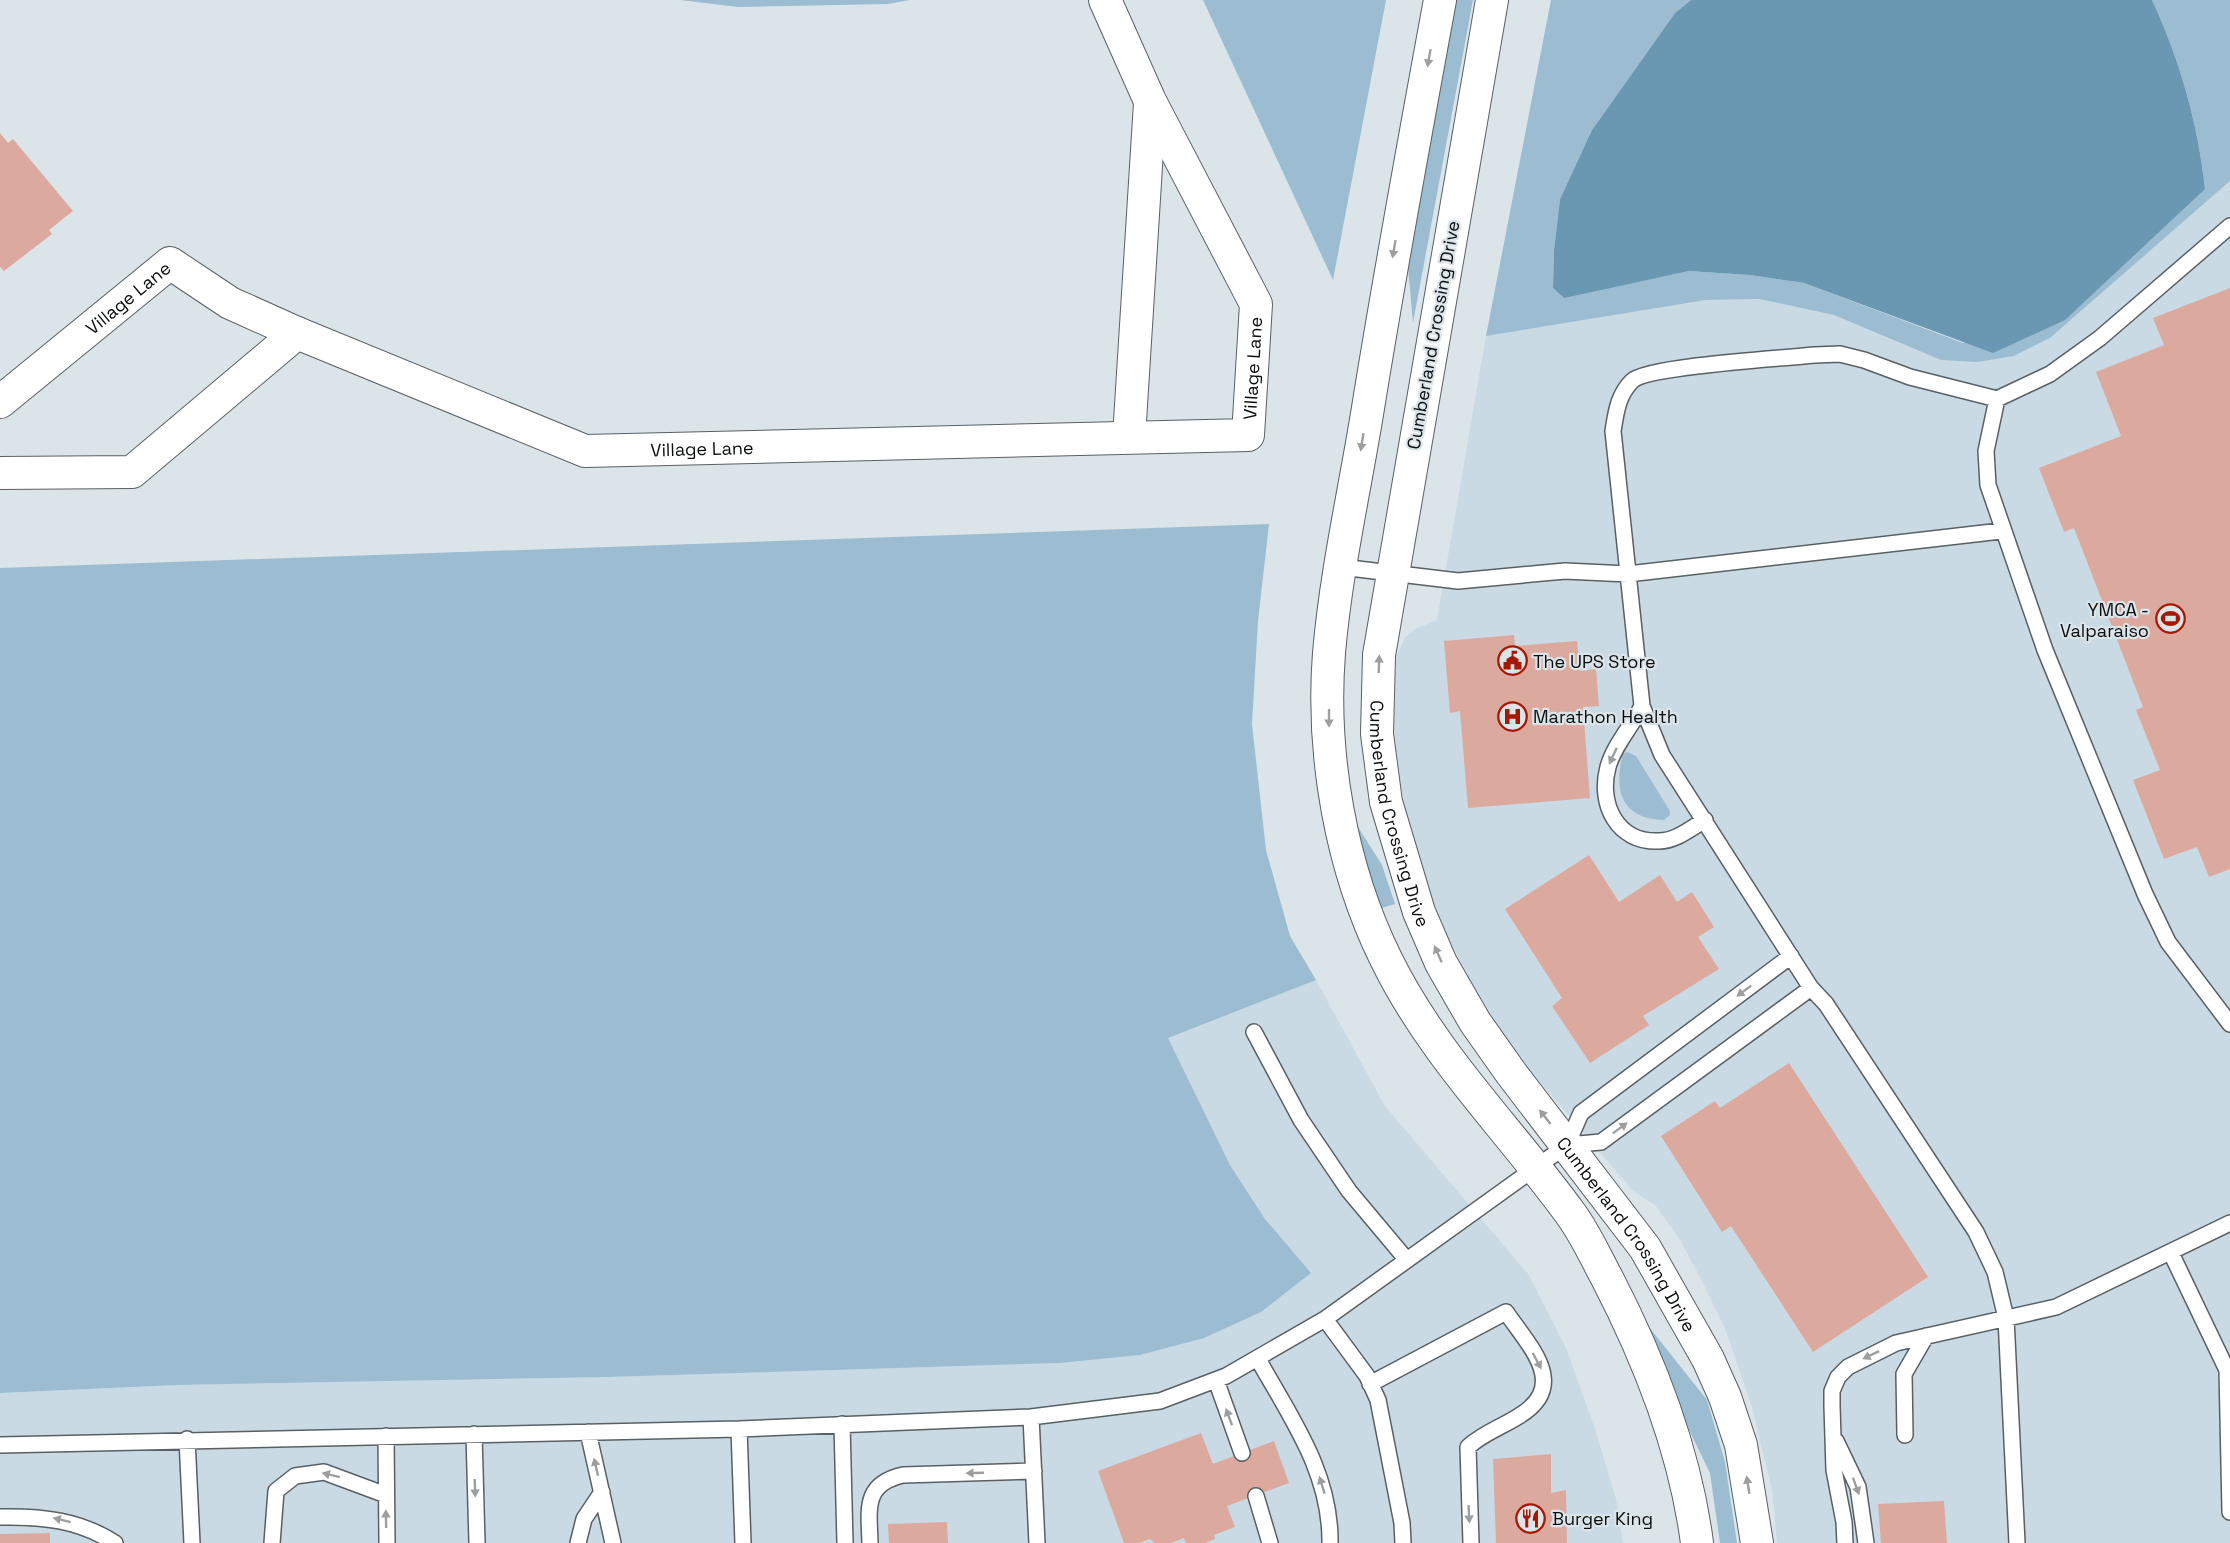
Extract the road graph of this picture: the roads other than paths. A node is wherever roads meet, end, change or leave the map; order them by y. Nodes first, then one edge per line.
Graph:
1 (1105, 0) edge
2 (1440, 0) edge
3 (1492, 0) edge
4 (1150, 101) junction
5 (2230, 226) edge
6 (297, 333) junction
7 (1997, 399) junction
8 (0, 402) edge
9 (1129, 437) junction
10 (0, 473) edge
11 (2001, 531) junction
12 (1341, 567) junction
13 (1628, 574) junction
14 (1392, 575) junction
15 (1642, 706) junction
16 (1705, 820) junction
17 (1791, 956) junction
18 (1811, 988) junction
19 (2230, 1023) edge
20 (1254, 1032) dead end
21 (1567, 1145) junction
22 (1535, 1168) junction
23 (2230, 1223) edge
24 (2170, 1253) junction
25 (1406, 1259) junction
26 (2006, 1318) junction
27 (1325, 1319) junction
28 (1926, 1336) junction
29 (1258, 1359) junction
30 (1215, 1380) junction
31 (1370, 1384) junction
32 (1031, 1417) junction
33 (842, 1424) junction
34 (739, 1428) junction
35 (588, 1432) junction
36 (2229, 1432) edge
37 (1832, 1433) junction
38 (474, 1434) junction
39 (386, 1436) junction
40 (1905, 1436) dead end
41 (188, 1439) junction
42 (0, 1445) edge
43 (1242, 1453) dead end
44 (1034, 1471) junction
45 (602, 1492) junction
46 (386, 1496) junction
47 (1256, 1496) dead end
48 (2230, 1512) edge
49 (0, 1517) edge
50 (116, 1543) edge
51 (192, 1543) edge
52 (272, 1543) edge
53 (387, 1543) edge
54 (477, 1543) edge
55 (578, 1543) edge
56 (613, 1543) edge
57 (743, 1543) edge
58 (845, 1543) edge
59 (870, 1543) edge
60 (1037, 1543) edge
61 (1270, 1543) edge
62 (1330, 1543) edge
63 (1403, 1543) edge
64 (1471, 1543) edge
65 (1697, 1543) edge
66 (1757, 1543) edge
67 (1845, 1543) edge
68 (1866, 1543) edge
69 (2016, 1543) edge

1 - 4 street, Village Lane
2 -> 12 street, Cumberland Crossing Drive
3 - 14 street, Cumberland Crossing Drive
4 - 9 street, Village Lane
4 - 9 street, Village Lane
5 - 7 lane
6 - 8 street, Village Lane
6 - 9 street, Village Lane
6 - 10 street
7 - 11 lane
7 - 13 lane
11 - 13 lane
11 - 19 lane
12 - 14 lane
12 -> 22 street, Cumberland Crossing Drive
13 - 14 lane
13 - 15 lane
21 -> 14 street, Cumberland Crossing Drive
15 - 16 lane
15 -> 16 lane
16 - 17 lane
17 - 18 lane
17 -> 21 lane
21 -> 18 lane
18 - 26 lane
20 - 25 lane
21 - 22 lane
66 -> 21 street, Cumberland Crossing Drive
22 - 25 lane
22 - 65 street, Cumberland Crossing Drive
23 - 24 lane
24 - 26 lane
24 - 36 lane
25 - 27 lane
26 - 28 lane
26 - 69 lane
27 - 29 lane
27 - 31 lane
28 -> 37 lane
28 - 40 lane
29 - 30 lane
62 -> 29 lane
30 - 32 lane
43 -> 30 lane
31 - 63 lane
31 -> 64 lane
32 - 33 lane
32 - 44 lane
33 - 34 lane
33 - 58 lane
34 - 35 lane
34 - 57 lane
35 - 38 lane
45 -> 35 lane
36 - 48 lane
37 - 67 lane
37 -> 68 lane
38 - 39 lane
38 -> 54 lane
39 - 41 lane
39 - 46 lane
41 - 42 lane
41 - 51 lane
44 -> 59 lane
44 - 60 lane
45 - 55 lane
45 - 56 lane
46 -> 52 lane
53 -> 46 lane
47 - 61 lane
50 -> 49 lane

